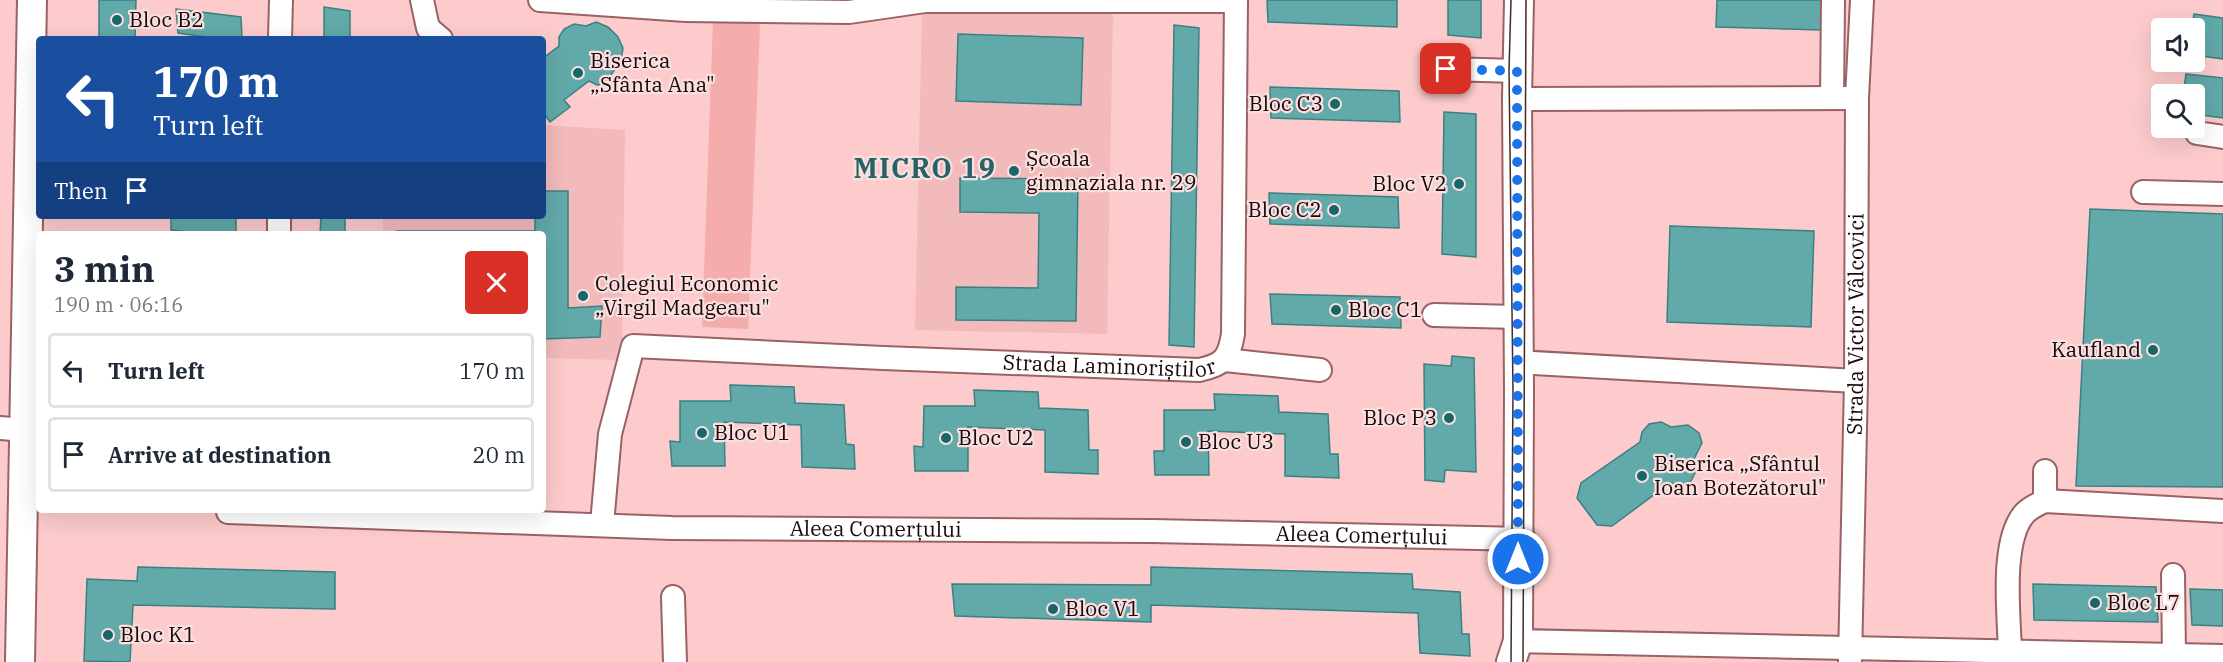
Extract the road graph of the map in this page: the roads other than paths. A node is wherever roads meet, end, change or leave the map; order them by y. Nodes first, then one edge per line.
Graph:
1 (32, 0) edge
2 (280, 0) edge
3 (422, 0) edge
4 (540, 0) edge
5 (925, 0) edge
6 (1519, 0) edge
7 (1833, 0) edge
8 (1862, 0) edge
9 (1236, 1) edge
10 (611, 2) edge
11 (280, 36) edge
12 (437, 36) edge
13 (1446, 69) dead end
14 (1517, 85) junction
15 (1832, 98) junction
16 (1857, 98) junction
17 (2205, 135) edge
18 (2223, 137) edge
19 (2143, 192) dead end
20 (2223, 194) edge
21 (1434, 315) dead end
22 (1517, 317) junction
23 (1225, 360) junction
24 (1518, 362) junction
25 (1320, 370) dead end
26 (1856, 381) junction
27 (22, 440) edge
28 (2045, 471) dead end
29 (2045, 501) junction
30 (2223, 511) edge
31 (252, 513) edge
32 (602, 524) junction
33 (1521, 539) junction
34 (2173, 574) dead end
35 (673, 597) dead end
36 (2010, 651) junction
37 (1681, 653) edge
38 (1518, 655) edge
39 (1850, 655) edge
40 (2168, 657) edge
41 (2222, 658) edge
42 (20, 662) edge
43 (675, 662) edge

1 - 27 main road
2 - 11 street
3 - 12 street
4 - 10 street
5 - 9 street
5 - 10 street
6 - 14 main road
7 - 15 street
8 - 16 street, Strada Victor Vâlcovici
9 - 23 street, Strada Laminoriștilor
13 - 14 street
14 - 15 street
14 - 22 main road
15 - 16 street
16 - 26 street, Strada Victor Vâlcovici
17 - 18 street
19 - 20 street
21 - 22 street
22 - 24 main road
23 - 25 street
23 - 32 street, Strada Laminoriștilor
24 - 26 street
24 - 33 main road
26 - 39 street, Strada Victor Vâlcovici
27 - 42 main road
28 - 29 street
29 - 30 street
29 - 36 street
31 - 32 street, Aleea Comerțului
32 - 33 street, Aleea Comerțului
33 - 38 main road
34 - 40 street
35 - 43 street
36 - 39 street
36 - 40 street
37 - 38 street
37 - 39 street
40 - 41 street

